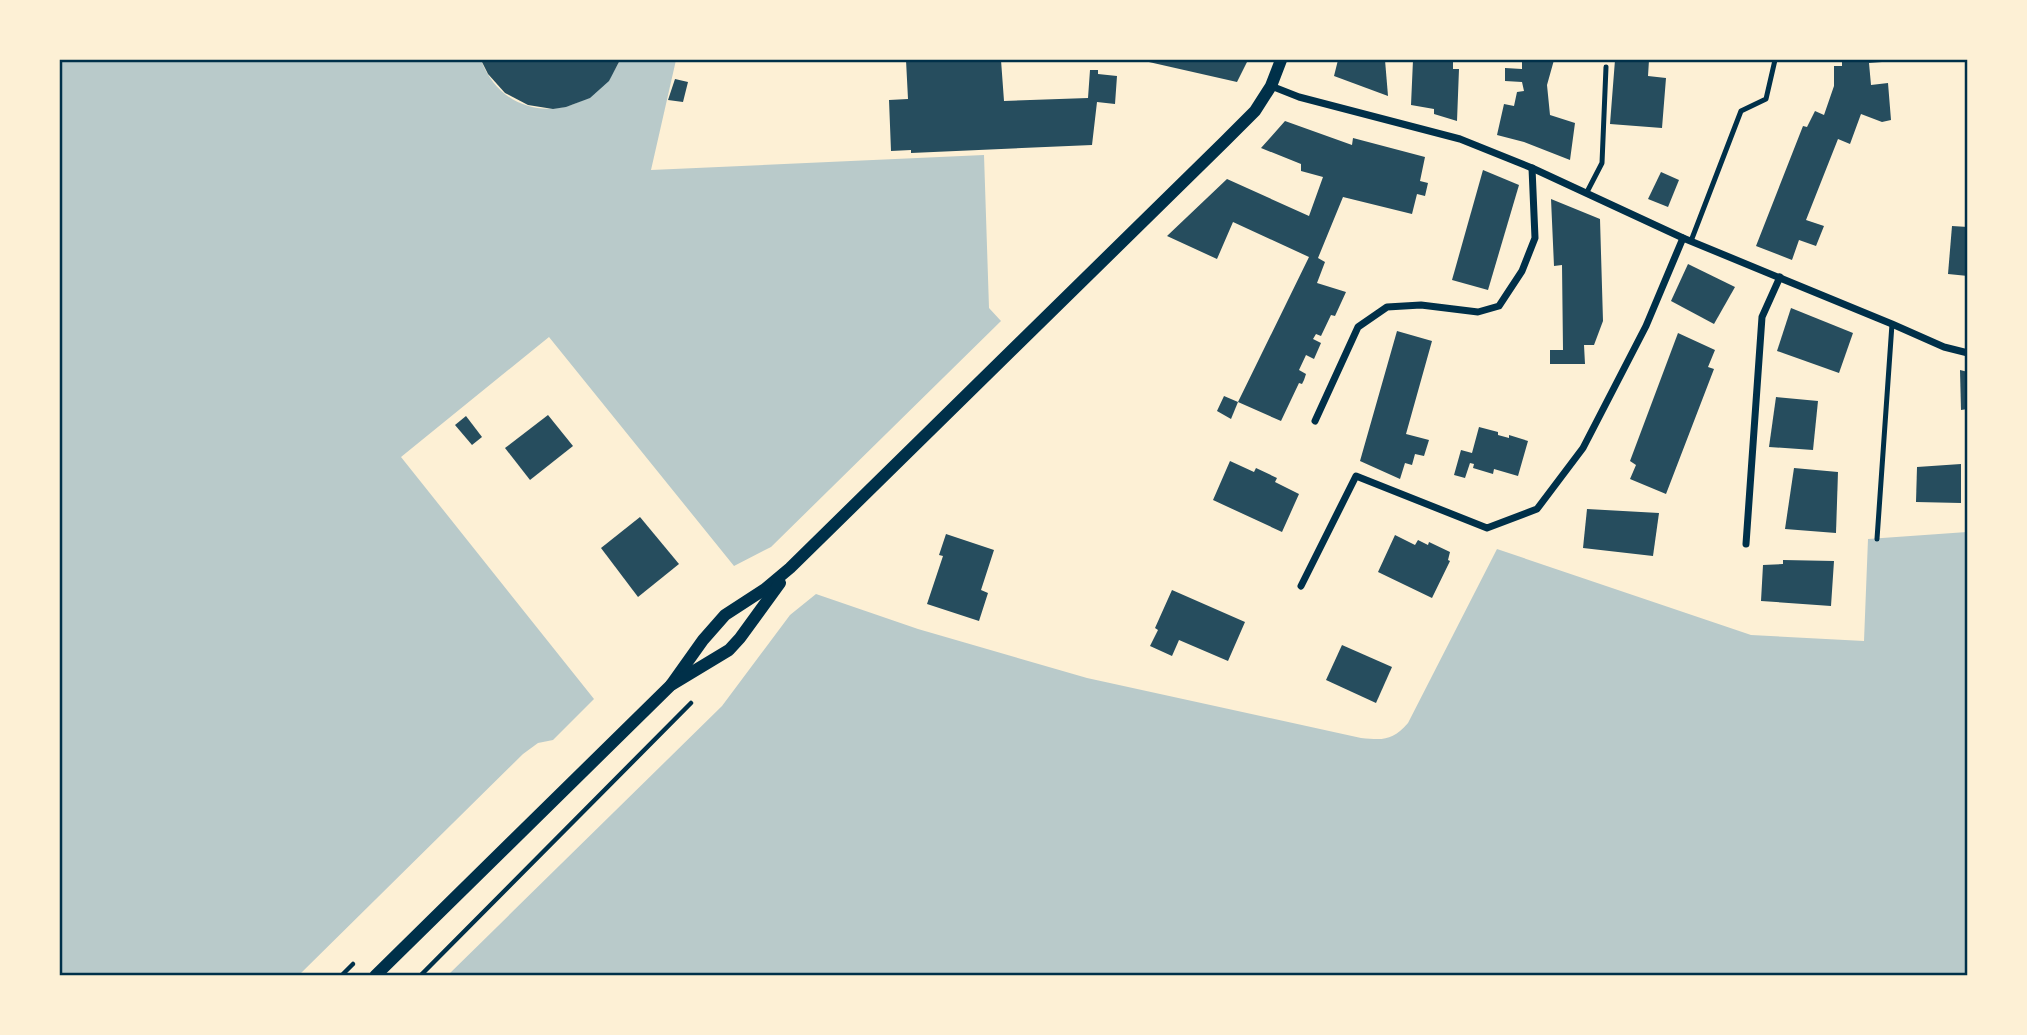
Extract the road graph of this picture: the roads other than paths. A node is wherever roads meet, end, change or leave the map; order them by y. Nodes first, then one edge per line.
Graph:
1 (1281, 60) edge
2 (1775, 60) edge
3 (1606, 66) dead end
4 (1271, 86) junction
5 (1532, 168) junction
6 (1587, 192) junction
7 (1683, 238) junction
8 (1692, 241) junction
9 (1780, 278) junction
10 (1892, 324) junction
11 (1968, 352) edge
12 (1315, 421) dead end
13 (1877, 538) dead end
14 (1746, 544) dead end
15 (790, 568) junction
16 (1301, 586) dead end
17 (671, 685) junction
18 (375, 975) edge

1 - 4 street
2 - 8 lane
3 - 6 lane
4 - 5 street
4 - 15 street
5 - 6 street
5 - 12 street
6 - 7 street
7 - 8 street
7 - 16 street
8 - 9 street
9 - 10 street
9 - 14 street
10 - 11 street
10 - 13 lane
15 - 17 street
15 - 17 street
17 - 18 street

